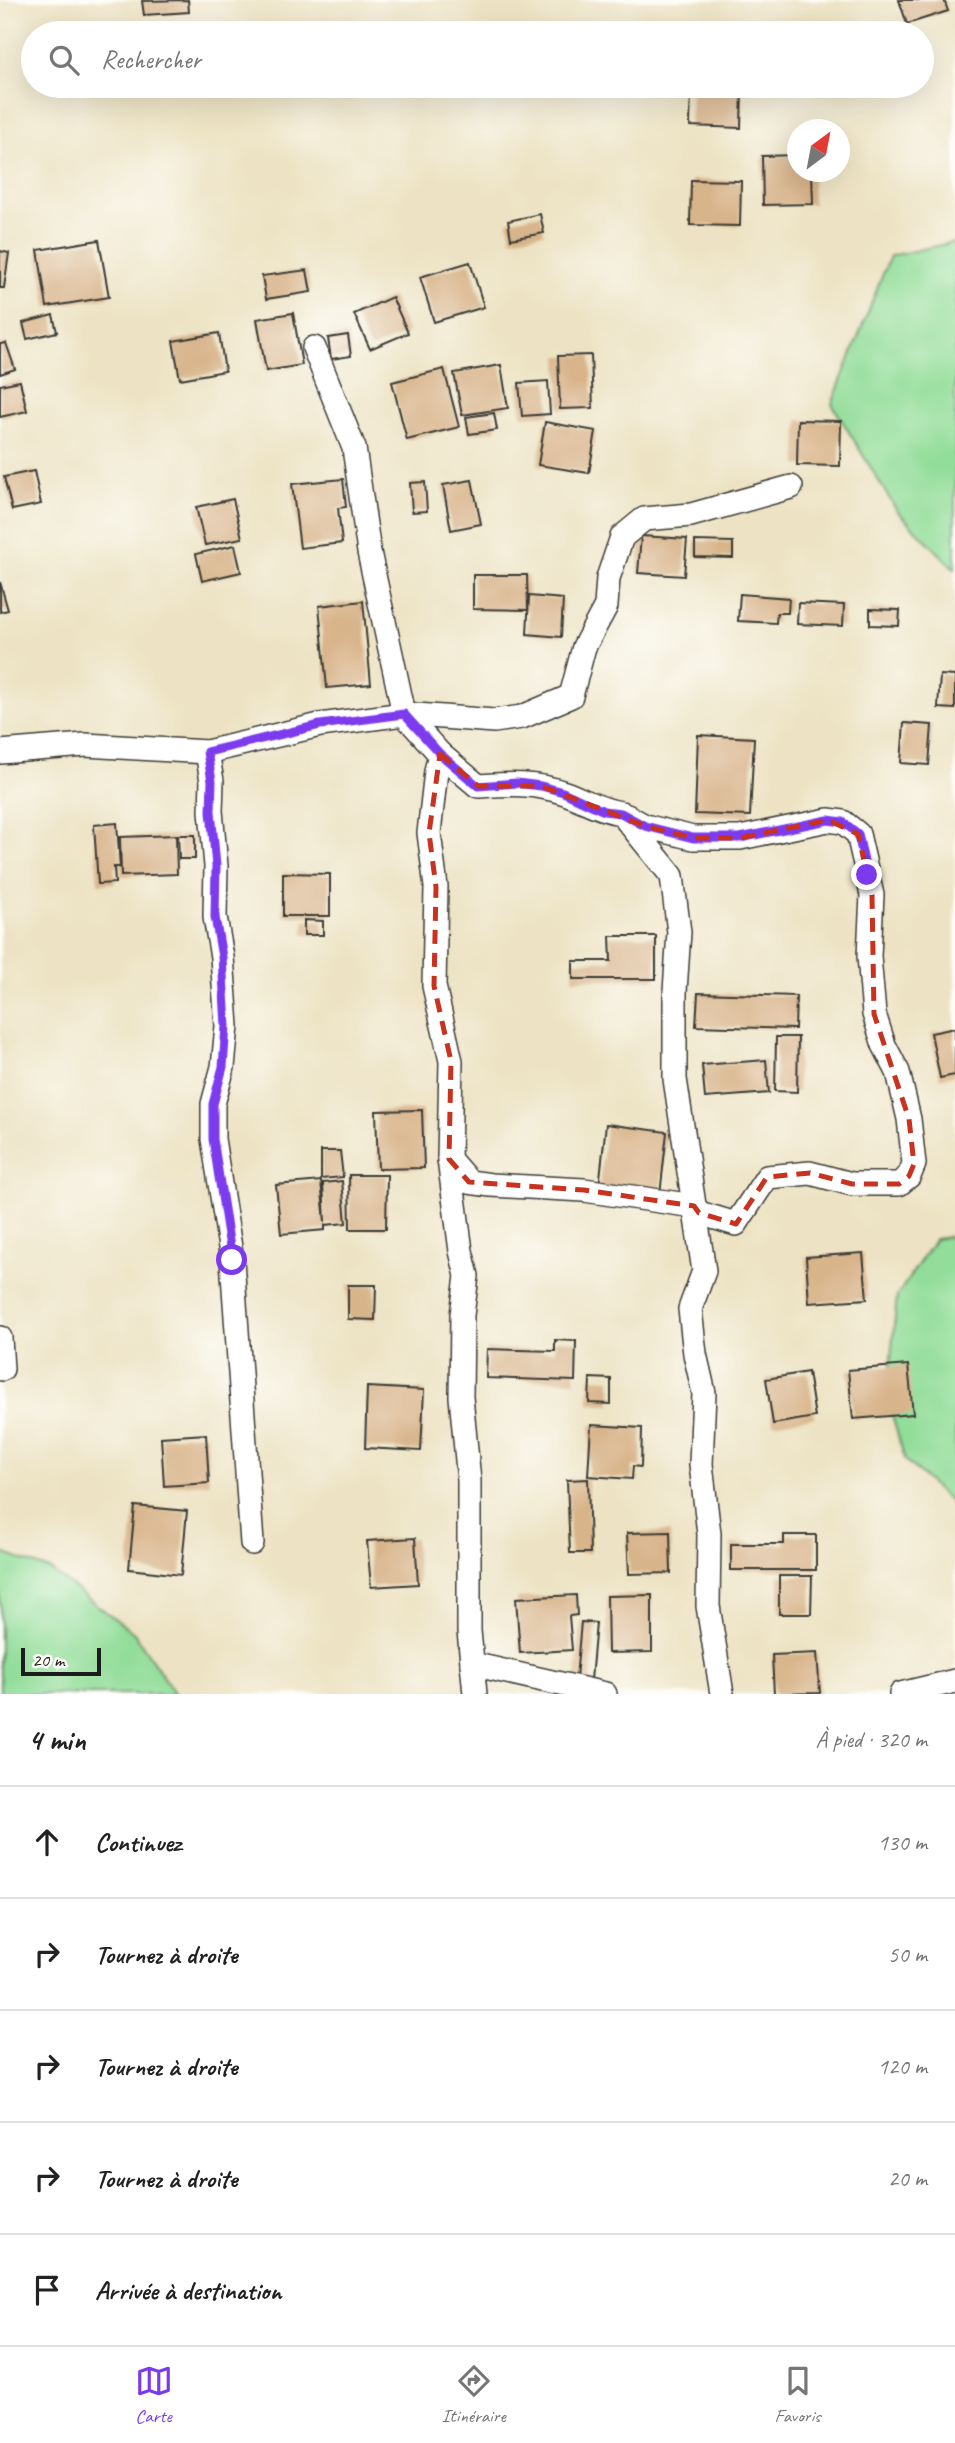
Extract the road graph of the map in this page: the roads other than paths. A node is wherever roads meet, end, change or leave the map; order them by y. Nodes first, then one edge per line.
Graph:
1 (314, 348) dead end
2 (791, 487) dead end
3 (404, 714) junction
4 (0, 752) edge
5 (207, 752) junction
6 (440, 754) junction
7 (621, 813) junction
8 (449, 1159) junction
9 (694, 1206) junction
10 (0, 1338) edge
11 (2, 1369) dead end
12 (252, 1543) dead end
13 (472, 1664) junction
14 (955, 1681) edge
15 (475, 1694) edge
16 (605, 1694) edge
17 (722, 1694) edge
18 (901, 1694) edge

1 - 3 street
2 - 3 street
3 - 5 street
3 - 6 street
4 - 5 street
5 - 12 street
6 - 7 street
6 - 8 street
7 - 9 street
7 - 9 street
8 - 9 street
8 - 13 street
9 - 17 street
10 - 11 street
13 - 15 street
13 - 16 street
14 - 18 street

